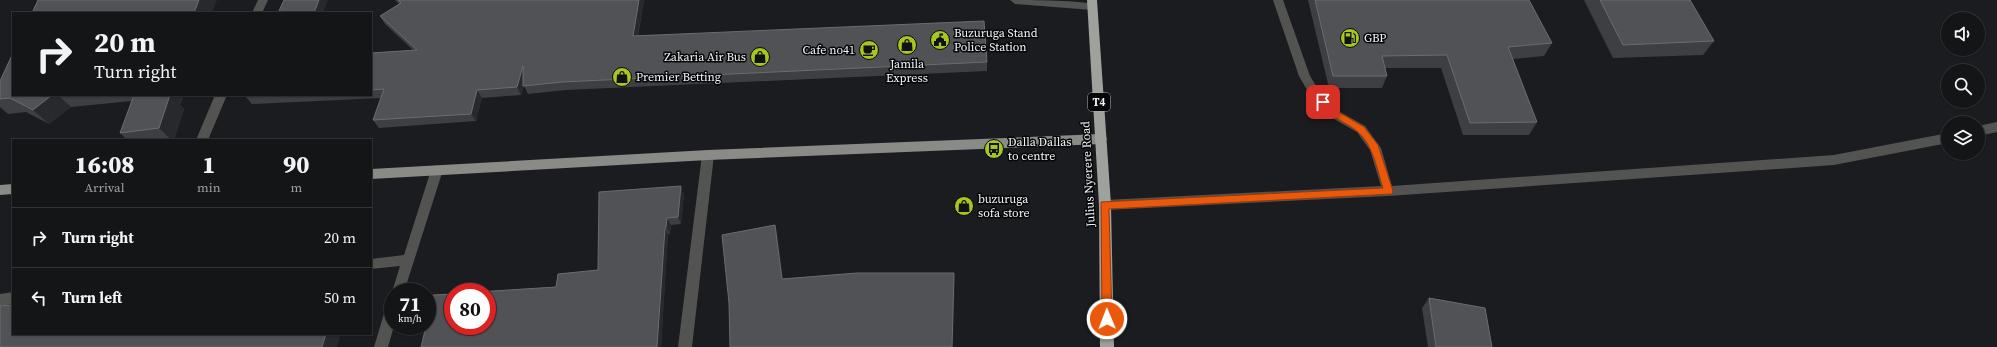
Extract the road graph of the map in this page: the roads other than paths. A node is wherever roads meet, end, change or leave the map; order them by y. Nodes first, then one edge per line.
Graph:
1 (263, 0) edge
2 (1015, 0) edge
3 (1278, 0) edge
4 (1092, 3) edge
5 (257, 12) edge
6 (221, 96) edge
7 (1997, 127) edge
8 (1985, 130) edge
9 (202, 139) edge
10 (1101, 139) junction
11 (1941, 139) edge
12 (708, 155) junction
13 (437, 170) junction
14 (372, 174) edge
15 (12, 189) edge
16 (0, 190) edge
17 (1388, 191) junction
18 (1105, 205) junction
19 (407, 260) junction
20 (372, 264) edge
21 (401, 283) edge
22 (12, 298) edge
23 (0, 300) edge
24 (385, 335) edge
25 (381, 347) edge
26 (686, 347) edge
27 (1107, 347) edge

1 - 5 street
2 - 4 street
3 - 17 street
4 - 10 highway, Julius Nyerere Road / T4
6 - 9 street
7 - 8 street
10 - 12 main road
10 - 18 highway, Julius Nyerere Road / T4
11 - 17 street
12 - 13 main road
12 - 26 street
13 - 14 main road
13 - 19 street
15 - 16 main road
17 - 18 street
18 - 27 highway, Julius Nyerere Road / T4
19 - 20 street
19 - 21 street
22 - 23 street
24 - 25 street

